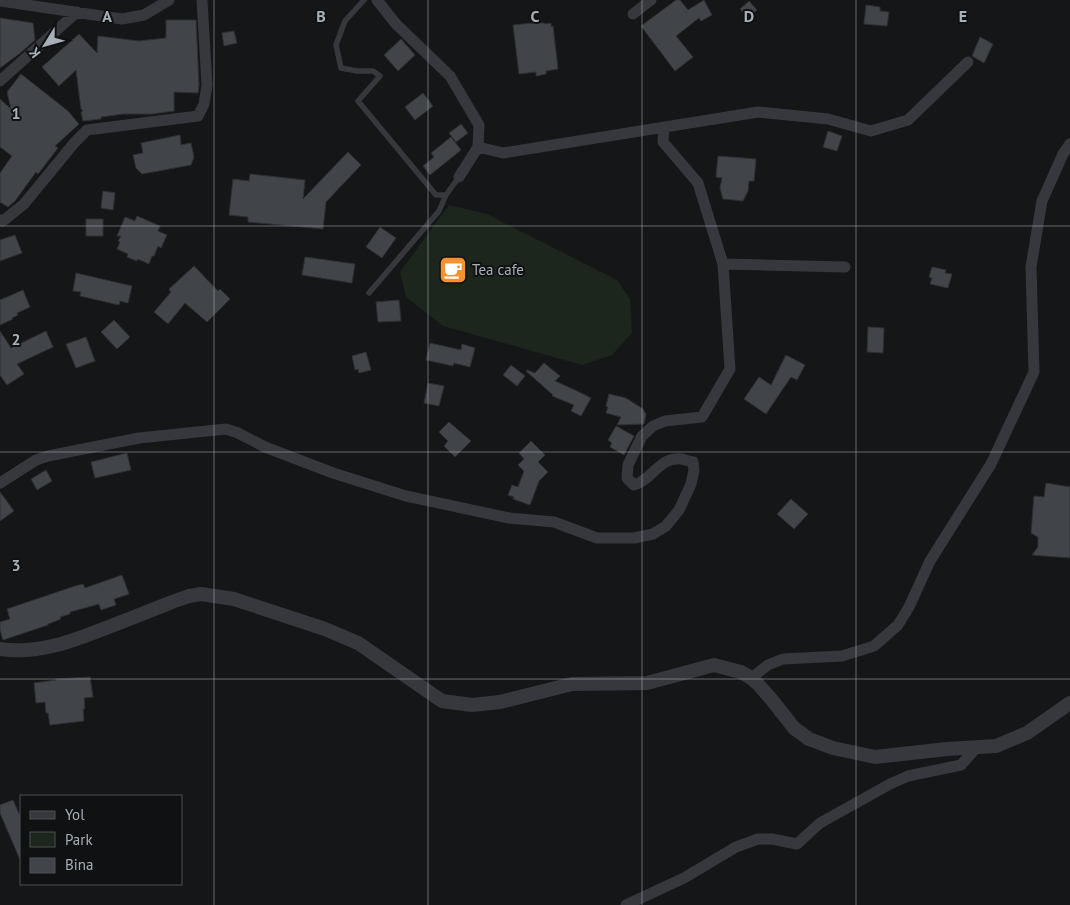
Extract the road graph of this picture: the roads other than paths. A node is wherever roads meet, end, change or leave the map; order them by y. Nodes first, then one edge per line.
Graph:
1 (169, 0) edge
2 (202, 0) edge
3 (364, 0) edge
4 (377, 0) edge
5 (651, 0) edge
6 (0, 1) edge
7 (77, 12) junction
8 (633, 14) dead end
9 (968, 62) dead end
10 (0, 81) edge
11 (664, 128) junction
12 (1070, 144) edge
13 (478, 147) junction
14 (459, 177) joint
15 (446, 195) junction
16 (0, 220) edge
17 (723, 264) junction
18 (845, 267) dead end
19 (369, 293) dead end
20 (0, 483) edge
21 (0, 649) edge
22 (751, 678) junction
23 (1070, 703) edge
24 (978, 747) junction
25 (626, 905) edge

1 - 7 street
2 - 16 street
3 - 15 lane
4 - 13 street
5 - 8 street
6 - 7 street
7 - 10 street
9 - 11 street
11 - 13 street
11 - 17 street
12 - 22 street
13 - 14 street
14 - 15 lane
15 - 19 lane
17 - 18 street
17 - 20 street
21 - 22 street
22 - 24 street
23 - 24 street
24 - 25 street

